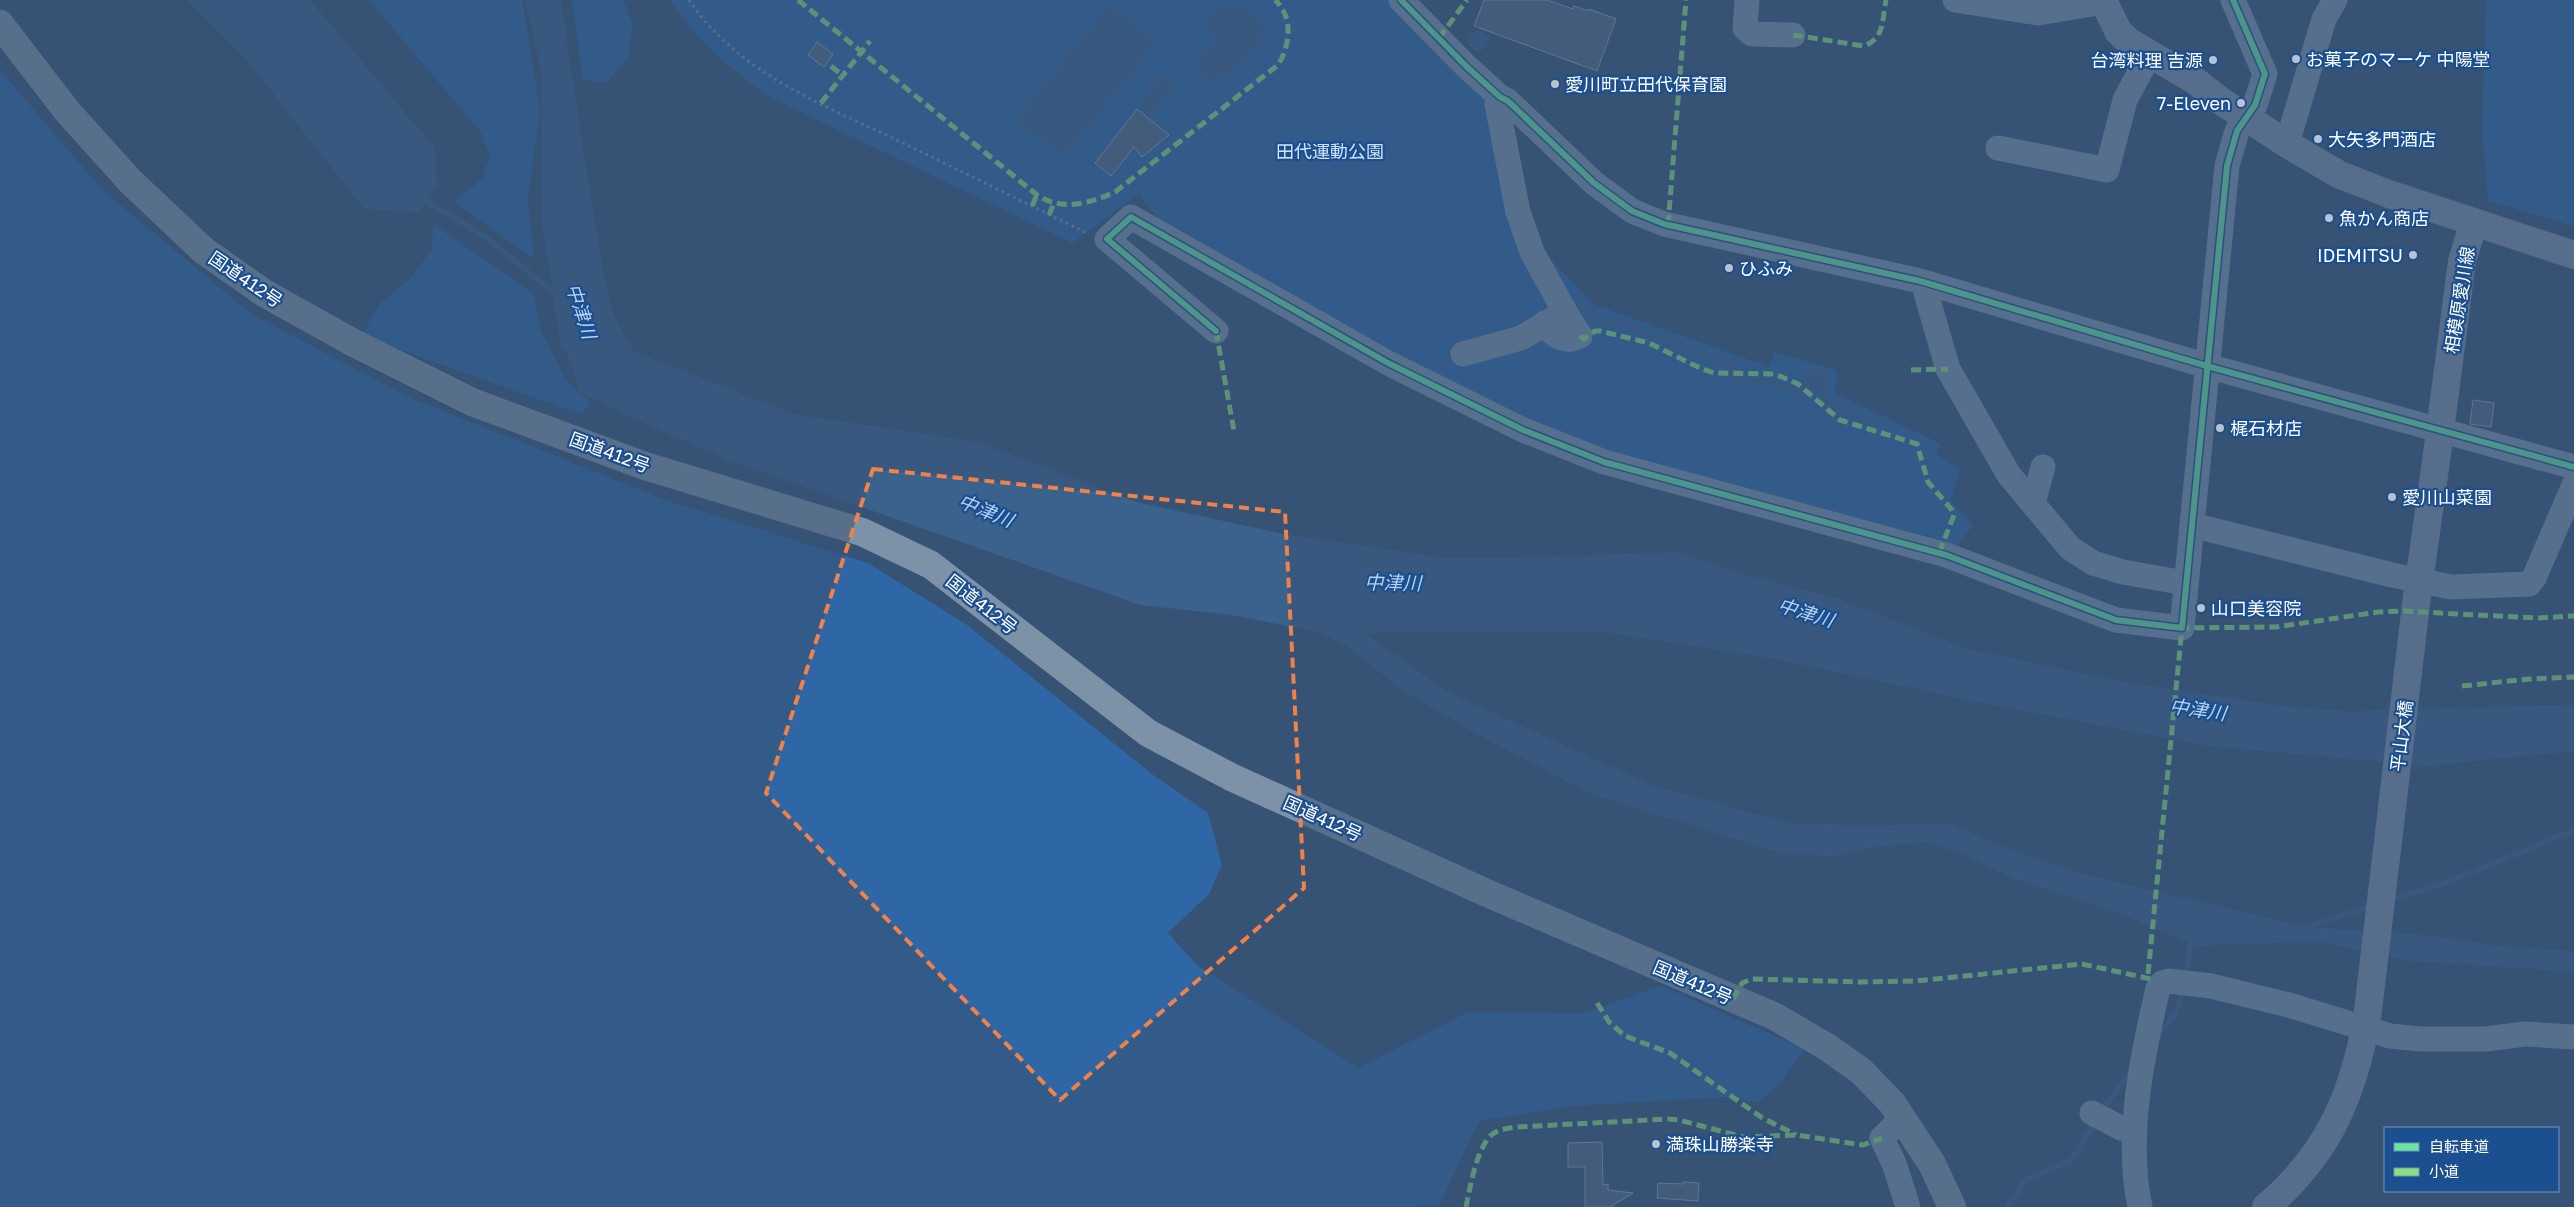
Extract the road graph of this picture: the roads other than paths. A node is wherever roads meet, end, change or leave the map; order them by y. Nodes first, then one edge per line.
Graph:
1 (1401, 0) edge
2 (1747, 0) edge
3 (1955, 0) edge
4 (2233, 0) edge
5 (2335, 0) edge
6 (2103, 1) edge
7 (0, 24) edge
8 (1793, 35) dead end
9 (2149, 55) junction
10 (1500, 98) junction
11 (2246, 118) junction
12 (2287, 144) junction
13 (2010, 145) dead end
14 (2474, 222) junction
15 (2574, 255) edge
16 (1925, 284) junction
17 (1216, 330) dead end
18 (1462, 354) dead end
19 (2207, 366) junction
20 (2438, 442) junction
21 (2043, 467) dead end
22 (2574, 467) edge
23 (2574, 485) edge
24 (2033, 504) junction
25 (2192, 525) junction
26 (2185, 583) junction
27 (2366, 1024) junction
28 (2574, 1037) edge
29 (2092, 1113) dead end
30 (1902, 1118) junction
31 (2134, 1131) junction
32 (1908, 1207) edge
33 (1952, 1207) edge
34 (2140, 1207) edge
35 (2266, 1207) edge

1 - 10 street
2 - 8 street
3 - 6 street
4 - 11 street
5 - 12 street
6 - 9 main road
7 - 30 highway, 国道412号
9 - 11 main road
9 - 13 street
10 - 16 street
10 - 18 street
11 - 12 main road
11 - 19 street
12 - 14 main road
14 - 15 main road, 相模原愛川線
14 - 20 main road, 相模原愛川線
16 - 19 street
16 - 24 street
17 - 26 street
19 - 20 street
19 - 25 street
20 - 22 street
20 - 27 main road, 平山大橋, bridge
21 - 24 street
23 - 25 street
24 - 26 street
25 - 26 street
27 - 28 street
27 - 31 street
27 - 35 main road
29 - 31 street
30 - 32 street
30 - 33 highway, 国道412号
31 - 34 street

